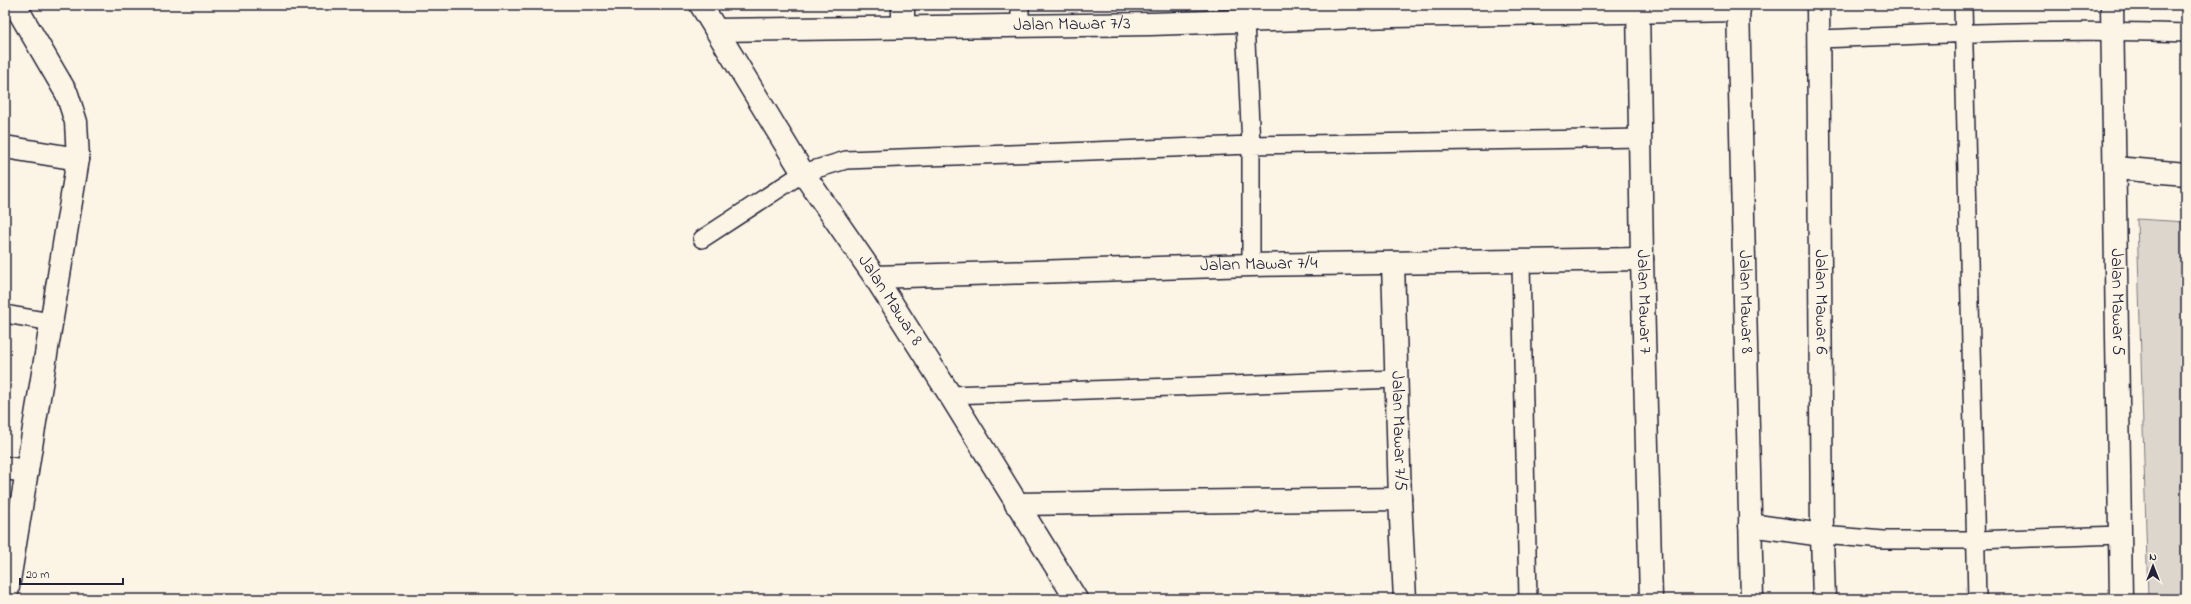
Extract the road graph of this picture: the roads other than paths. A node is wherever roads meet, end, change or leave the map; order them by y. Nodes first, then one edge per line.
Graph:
1 (15, 5) edge
2 (700, 5) edge
3 (903, 5) edge
4 (1020, 5) edge
5 (1818, 5) edge
6 (1963, 5) edge
7 (2112, 5) edge
8 (1739, 7) edge
9 (1638, 8) edge
10 (1518, 9) edge
11 (1394, 11) edge
12 (1273, 13) edge
13 (1151, 15) edge
14 (1245, 22) junction
15 (1020, 26) junction
16 (903, 27) junction
17 (716, 30) junction
18 (2112, 30) junction
19 (1964, 33) junction
20 (2186, 33) edge
21 (1818, 39) junction
22 (1641, 138) junction
23 (1251, 145) junction
24 (5, 147) edge
25 (78, 159) junction
26 (2116, 168) junction
27 (803, 173) junction
28 (2186, 174) edge
29 (702, 239) dead end
30 (1642, 259) junction
31 (1393, 263) junction
32 (1521, 263) junction
33 (1251, 266) junction
34 (875, 278) junction
35 (5, 314) edge
36 (51, 322) junction
37 (1397, 379) junction
38 (950, 395) junction
39 (5, 468) edge
40 (27, 471) junction
41 (1400, 499) junction
42 (1016, 504) junction
43 (1750, 525) junction
44 (1822, 535) junction
45 (2120, 535) junction
46 (1976, 540) junction
47 (6, 599) edge
48 (1076, 599) edge
49 (1405, 599) edge
50 (1528, 599) edge
51 (1651, 599) edge
52 (1752, 599) edge
53 (1824, 599) edge
54 (1976, 599) edge
55 (2121, 599) edge

1 - 25 street
2 - 17 street, Jalan Mawar 8
3 - 16 street
4 - 15 lane
5 - 21 street, Jalan Mawar 6
6 - 19 lane
7 - 18 street, Jalan Mawar 5
8 - 9 street, Jalan Mawar 7/3
8 - 43 street, Jalan Mawar 8
9 - 10 street, Jalan Mawar 7/3
9 - 22 street, Jalan Mawar 7
10 - 11 street, Jalan Mawar 7/3
11 - 12 street, Jalan Mawar 7/3
12 - 14 street, Jalan Mawar 7/3
13 - 14 street, Jalan Mawar 7/3
13 - 15 street, Jalan Mawar 7/3
14 - 23 lane
15 - 16 street, Jalan Mawar 7/3
16 - 17 street, Jalan Mawar 7/3
17 - 27 street, Jalan Mawar 8
18 - 19 lane
18 - 20 lane
18 - 26 street, Jalan Mawar 5
19 - 21 lane
19 - 46 lane
21 - 44 street, Jalan Mawar 6
22 - 23 lane
22 - 30 street, Jalan Mawar 7
23 - 27 lane
23 - 33 lane
24 - 25 street
25 - 36 street
26 - 28 street
26 - 45 street, Jalan Mawar 5
27 - 29 lane
27 - 34 street, Jalan Mawar 8
30 - 32 street, Jalan Mawar 7/4
30 - 51 street, Jalan Mawar 7
31 - 32 street, Jalan Mawar 7/4
31 - 33 street, Jalan Mawar 7/4
31 - 37 street, Jalan Mawar 7/5
32 - 50 lane
33 - 34 street, Jalan Mawar 7/4
34 - 38 street, Jalan Mawar 8
35 - 36 lane
36 - 40 street
37 - 38 lane
37 - 41 street, Jalan Mawar 7/5
38 - 42 street, Jalan Mawar 8
39 - 40 street
40 - 47 street
41 - 42 street
41 - 49 street, Jalan Mawar 7/5
42 - 48 street, Jalan Mawar 8
43 - 44 street
43 - 52 street, Jalan Mawar 8
44 - 46 lane
44 - 53 street, Jalan Mawar 6
45 - 46 lane
45 - 55 street, Jalan Mawar 5
46 - 54 lane

